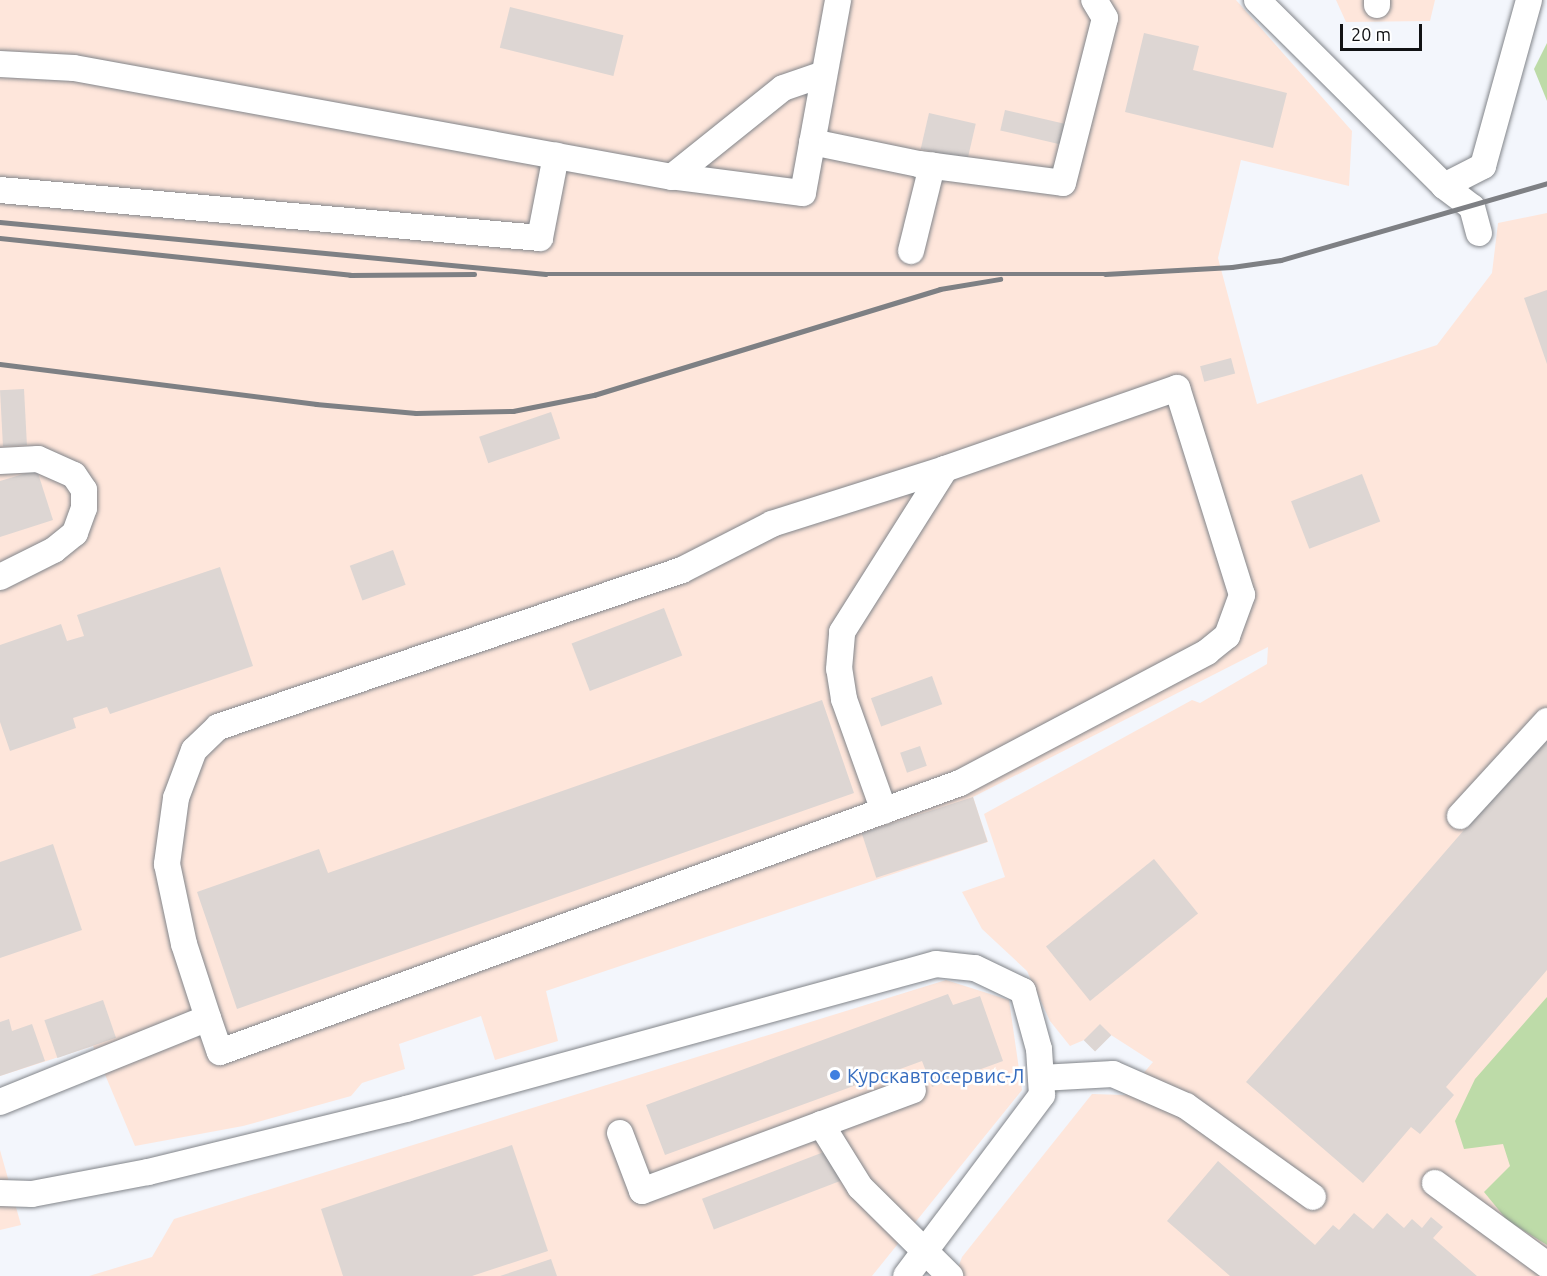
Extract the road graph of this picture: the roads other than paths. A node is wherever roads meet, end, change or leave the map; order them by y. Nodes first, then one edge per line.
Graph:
1 (838, 0) edge
2 (1094, 0) edge
3 (1257, 0) edge
4 (1529, 0) edge
5 (0, 64) edge
6 (824, 74) junction
7 (812, 142) junction
8 (556, 156) junction
9 (933, 166) junction
10 (670, 176) junction
11 (1444, 186) junction
12 (0, 190) edge
13 (1479, 233) dead end
14 (911, 251) dead end
15 (0, 460) edge
16 (945, 469) junction
17 (0, 577) edge
18 (1547, 721) edge
19 (884, 811) junction
20 (1460, 816) dead end
21 (208, 1018) junction
22 (1042, 1086) junction
23 (914, 1090) dead end
24 (0, 1101) edge
25 (821, 1124) junction
26 (621, 1133) dead end
27 (1435, 1183) dead end
28 (0, 1193) edge
29 (1313, 1197) dead end
30 (923, 1254) junction
31 (1547, 1265) edge
32 (906, 1276) edge
33 (950, 1276) edge

1 - 6 street
2 - 9 street
3 - 11 street
4 - 11 street
5 - 8 street
6 - 7 street
6 - 10 street
7 - 9 street
7 - 10 street
8 - 10 street
8 - 12 street
9 - 14 street
11 - 13 street
15 - 17 street
16 - 19 street
16 - 19 street
16 - 21 street
18 - 20 street
19 - 21 street
21 - 24 street
22 - 28 street
22 - 29 street
22 - 30 street
23 - 25 street
25 - 26 street
25 - 30 street
27 - 31 street
30 - 32 street
30 - 33 street

